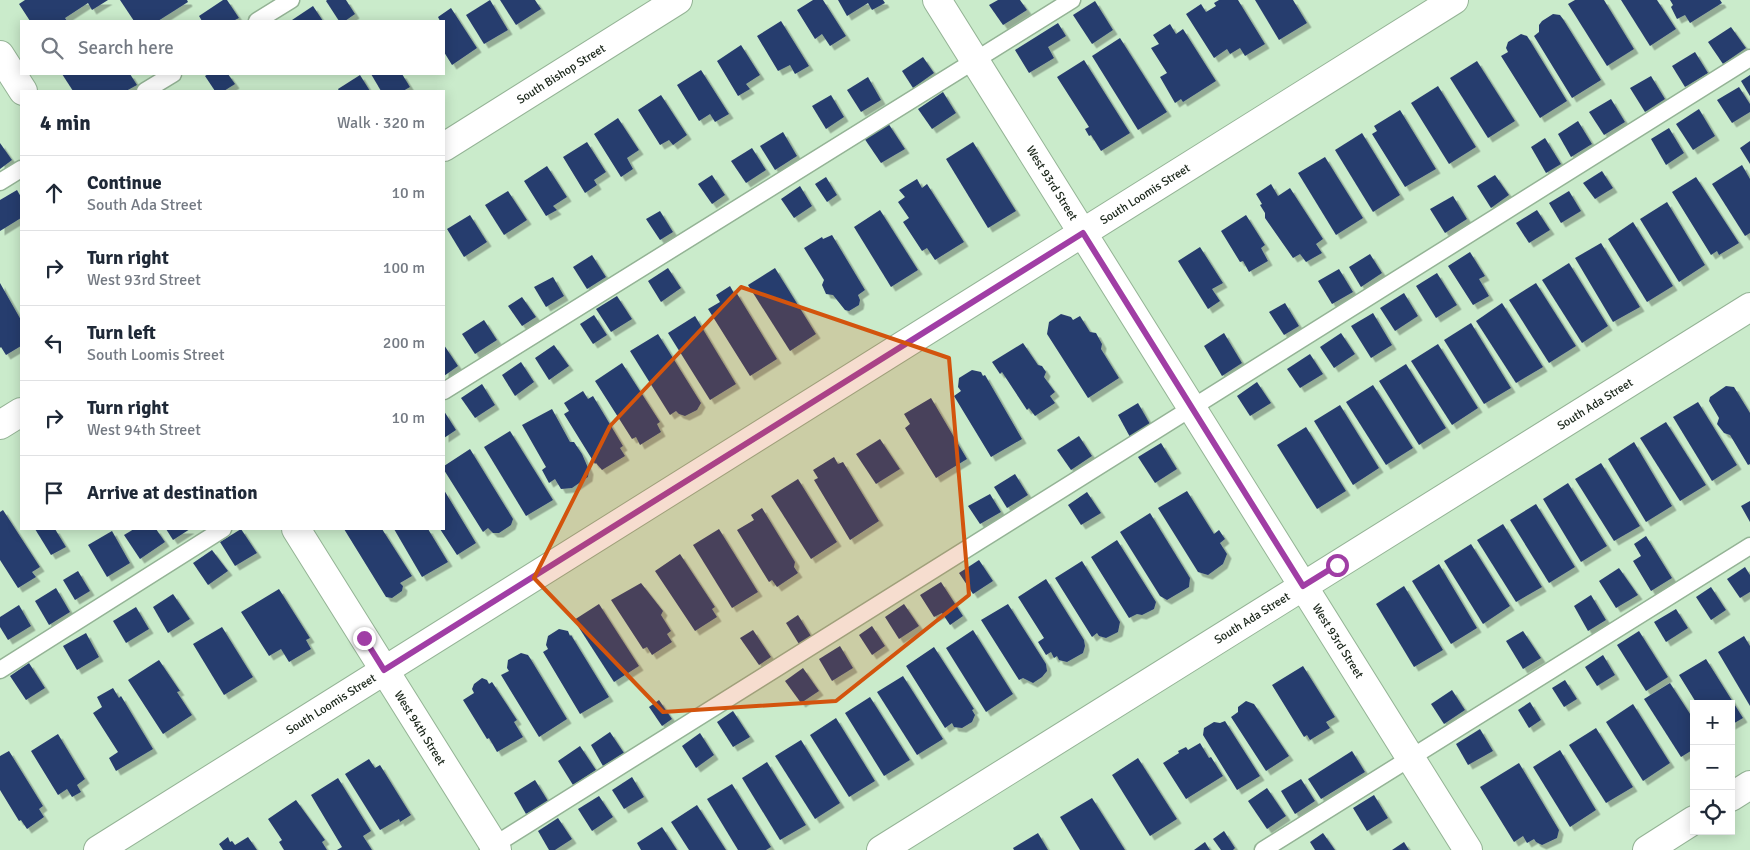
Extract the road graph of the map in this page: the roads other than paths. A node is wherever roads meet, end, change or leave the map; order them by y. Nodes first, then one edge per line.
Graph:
1 (290, 0) edge
2 (678, 0) edge
3 (937, 0) edge
4 (1072, 0) edge
5 (1454, 0) edge
6 (259, 20) edge
7 (0, 55) edge
8 (1750, 58) edge
9 (975, 61) junction
10 (171, 75) edge
11 (22, 90) edge
12 (147, 90) edge
13 (445, 146) edge
14 (20, 170) edge
15 (0, 182) edge
16 (1083, 233) junction
17 (1750, 307) edge
18 (445, 390) edge
19 (1192, 407) junction
20 (20, 413) edge
21 (0, 426) edge
22 (221, 530) edge
23 (297, 530) edge
24 (1750, 546) edge
25 (1303, 586) junction
26 (0, 670) edge
27 (384, 670) junction
28 (1411, 758) junction
29 (1750, 785) edge
30 (1735, 794) edge
31 (1690, 823) edge
32 (492, 848) edge
33 (98, 850) edge
34 (881, 850) edge
35 (1263, 850) edge
36 (1468, 850) edge
37 (1647, 850) edge

1 - 6 lane
2 - 13 street, South Bishop Street
3 - 9 street, West 93rd Street
4 - 9 lane
5 - 16 street, South Loomis Street
7 - 11 street
8 - 19 lane
9 - 16 street, West 93rd Street
9 - 18 lane
10 - 12 lane
14 - 15 lane
16 - 19 street, West 93rd Street
16 - 27 street, South Loomis Street
17 - 25 street, South Ada Street
19 - 25 street, West 93rd Street
19 - 32 lane
20 - 21 street
22 - 26 lane
23 - 27 street, West 94th Street
24 - 28 lane
25 - 28 street, West 93rd Street
25 - 34 street, South Ada Street
27 - 32 street, West 94th Street
27 - 33 street, South Loomis Street
28 - 35 lane
28 - 36 street, West 93rd Street
29 - 30 street
31 - 37 street

